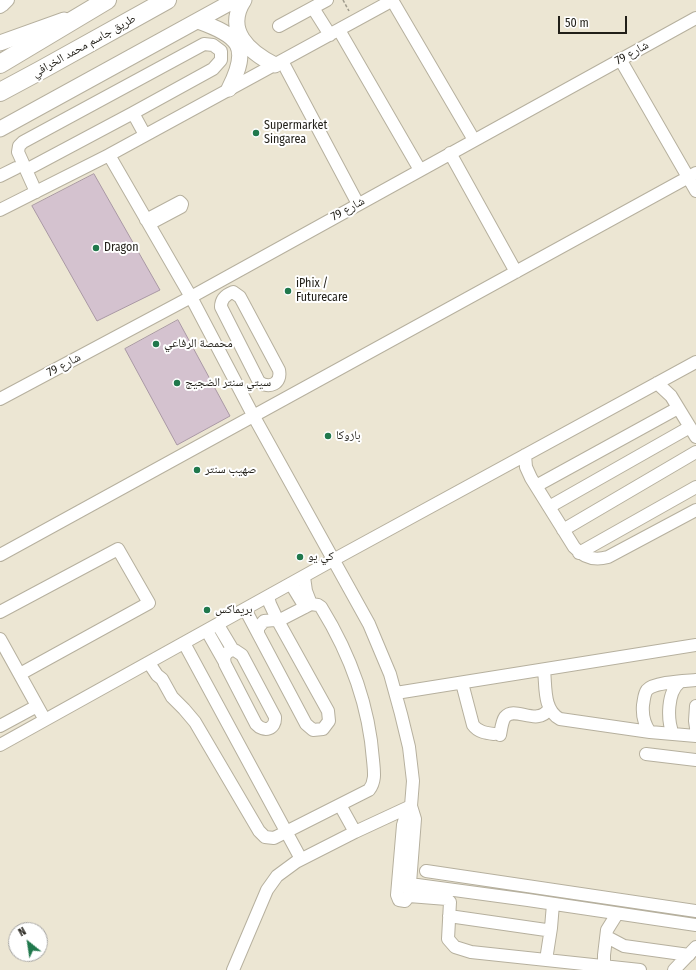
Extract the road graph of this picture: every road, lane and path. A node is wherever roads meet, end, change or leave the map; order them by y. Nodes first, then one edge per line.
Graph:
1 (8, 0) edge
2 (107, 0) edge
3 (167, 0) edge
4 (235, 0) edge
5 (244, 0) edge
6 (327, 0) edge
7 (343, 0) edge
8 (392, 0) edge
9 (0, 7) edge
10 (313, 8) junction
11 (85, 12) junction
12 (696, 18) edge
13 (198, 20) junction
14 (354, 22) junction
15 (280, 26) dead end
16 (334, 33) junction
17 (0, 43) edge
18 (620, 59) junction
19 (279, 63) junction
20 (0, 64) edge
21 (41, 70) junction
22 (229, 89) junction
23 (0, 92) edge
24 (0, 99) edge
25 (133, 113) junction
26 (0, 129) edge
27 (145, 135) junction
28 (474, 140) junction
29 (450, 153) junction
30 (108, 155) junction
31 (21, 169) junction
32 (420, 170) junction
33 (692, 175) edge
34 (0, 176) edge
35 (696, 191) edge
36 (36, 192) junction
37 (358, 204) junction
38 (0, 210) edge
39 (516, 272) junction
40 (190, 297) junction
41 (235, 335) junction
42 (216, 345) junction
43 (696, 362) edge
44 (658, 383) junction
45 (0, 400) edge
46 (678, 408) junction
47 (254, 415) junction
48 (693, 432) edge
49 (696, 452) edge
50 (526, 455) junction
51 (536, 486) junction
52 (696, 487) edge
53 (549, 507) junction
54 (696, 510) edge
55 (563, 530) junction
56 (579, 553) junction
57 (0, 555) edge
58 (333, 560) junction
59 (304, 577) junction
60 (292, 584) junction
61 (268, 597) junction
62 (308, 605) junction
63 (245, 609) junction
64 (0, 612) edge
65 (278, 621) junction
66 (218, 624) junction
67 (206, 631) junction
68 (258, 633) junction
69 (0, 639) edge
70 (184, 643) junction
71 (696, 645) edge
72 (232, 650) junction
73 (224, 660) junction
74 (152, 661) junction
75 (544, 670) junction
76 (20, 674) junction
77 (696, 680) edge
78 (462, 682) junction
79 (680, 682) junction
80 (396, 693) junction
81 (38, 706) junction
82 (696, 706) edge
83 (549, 709) junction
84 (45, 720) junction
85 (0, 726) edge
86 (696, 728) edge
87 (650, 732) junction
88 (673, 734) junction
89 (696, 736) edge
90 (0, 745) edge
91 (646, 754) dead end
92 (696, 760) edge
93 (340, 804) junction
94 (411, 806) junction
95 (287, 832) junction
96 (354, 832) junction
97 (302, 859) junction
98 (426, 871) dead end
99 (409, 890) junction
100 (553, 904) junction
101 (696, 911) edge
102 (617, 914) junction
103 (449, 916) junction
104 (696, 925) edge
105 (551, 928) junction
106 (606, 937) junction
107 (692, 951) edge
108 (546, 960) junction
109 (604, 966) junction
110 (233, 970) edge
111 (640, 970) edge
112 (674, 970) edge

1 - 9 street
2 - 11 highway
3 - 21 highway, طريق جاسم محمد الخرافي
4 - 13 main road
5 - 19 main road
6 - 10 street
7 - 14 path
8 - 14 street
8 - 28 street
10 - 15 street
10 - 16 street
11 - 17 main road
11 - 20 highway
12 - 18 street, شارع 79
13 - 22 main road
13 - 26 main road
14 - 16 street
16 - 19 street
16 - 32 street
18 - 28 street, شارع 79
18 - 33 street
19 - 22 street
19 - 37 street
21 - 23 highway, طريق جاسم محمد الخرافي
21 - 24 highway
22 - 27 street
25 - 27 street
25 - 31 street
25 - 31 street
27 - 30 street
28 - 29 street, شارع 79
29 - 32 street, شارع 79
29 - 39 street
30 - 36 street
30 - 40 street
31 - 34 street
31 - 36 street
32 - 37 street, شارع 79
33 - 35 street
33 - 39 street
36 - 38 street
37 - 40 street, شارع 79
39 - 47 street
40 - 42 street
40 - 45 street, شارع 79
41 - 41 street
41 - 42 street
42 - 47 street
43 - 44 street
44 - 46 street
44 - 50 street
46 - 48 street
46 - 51 street
47 - 57 street
47 - 58 street
48 - 53 street
49 - 55 street
50 - 51 street
50 - 58 street
51 - 53 street
52 - 56 street
53 - 55 street
54 - 56 street
55 - 56 street
58 - 59 street
58 - 80 street
59 - 60 street
59 - 62 street
60 - 61 street
60 - 62 street
61 - 63 street
61 - 65 street
62 - 65 street
62 - 93 street
63 - 66 street
63 - 68 street
64 - 76 street
65 - 68 street
65 - 68 street
66 - 67 street
66 - 72 street
67 - 70 street
67 - 73 street
69 - 76 street
70 - 74 street
70 - 95 street
71 - 75 street
72 - 73 street
72 - 73 street
74 - 84 street
74 - 95 street
75 - 78 street
75 - 83 street
76 - 81 street
77 - 79 street
78 - 80 street
78 - 83 street
79 - 87 street
79 - 88 street
80 - 94 street
81 - 84 street
81 - 85 street
82 - 86 street
83 - 87 street
84 - 90 street
87 - 88 street
88 - 89 street
91 - 92 street
93 - 95 street
93 - 96 street
94 - 96 street
94 - 99 street
94 - 99 street
95 - 97 street
96 - 97 street
97 - 110 street
98 - 101 street
99 - 100 street
99 - 103 street
100 - 102 street
100 - 105 street
102 - 104 street
102 - 106 street
103 - 105 street
103 - 108 street
105 - 108 street
106 - 107 street
106 - 109 street
107 - 112 street
108 - 109 street
109 - 111 street

